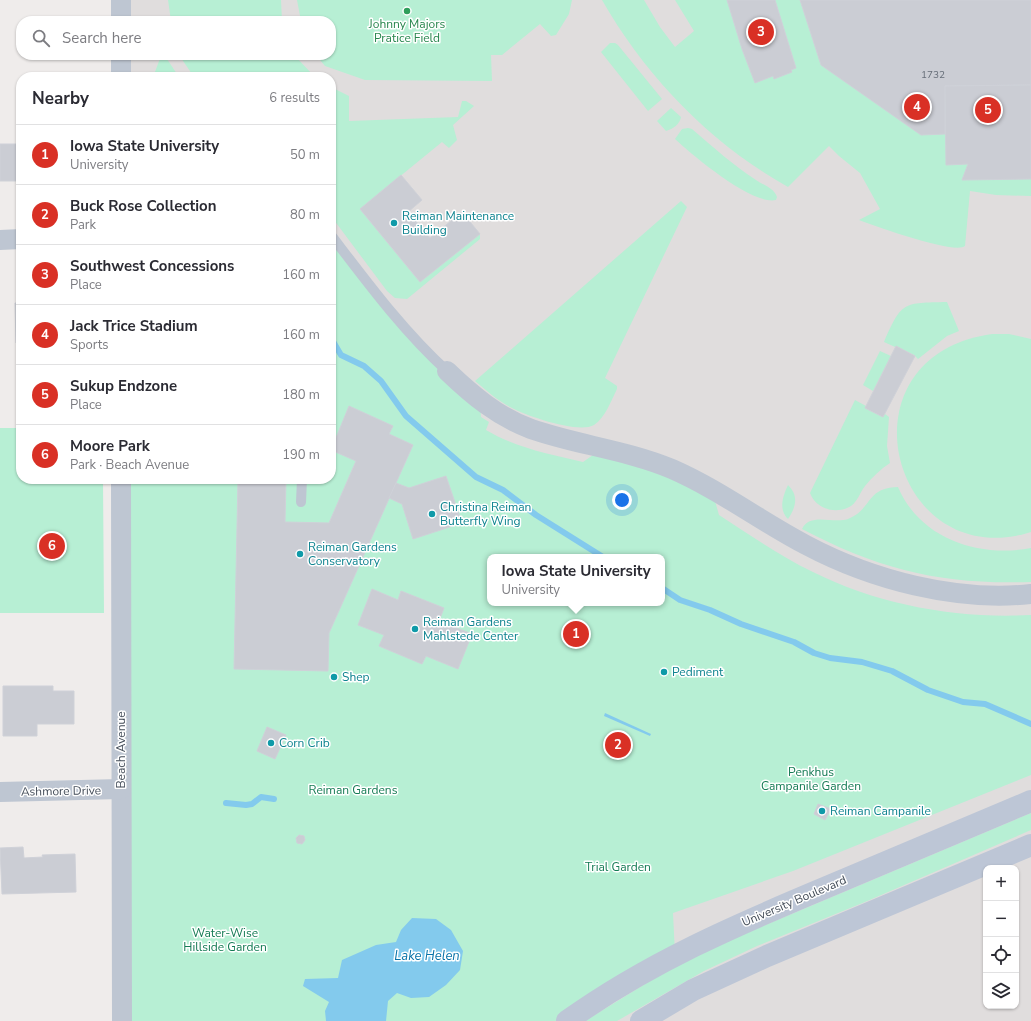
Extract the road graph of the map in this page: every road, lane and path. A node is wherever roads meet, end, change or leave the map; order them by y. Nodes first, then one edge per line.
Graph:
1 (121, 0) edge
2 (121, 16) edge
3 (121, 60) edge
4 (121, 72) edge
5 (0, 240) edge
6 (16, 240) edge
7 (336, 241) edge
8 (447, 371) joint
9 (121, 484) edge
10 (302, 484) edge
11 (302, 502) dead end
12 (1031, 594) edge
13 (121, 789) junction
14 (0, 792) edge
15 (1031, 801) edge
16 (1031, 844) edge
17 (122, 1021) edge
18 (567, 1021) edge
19 (641, 1021) edge

1 - 2 street
3 - 4 street
5 - 6 street
7 - 8 lane
8 - 12 street
9 - 13 street, Beach Avenue
10 - 11 lane
13 - 14 street, Ashmore Drive
13 - 17 street, Beach Avenue
15 - 18 main road, University Boulevard
16 - 19 main road

